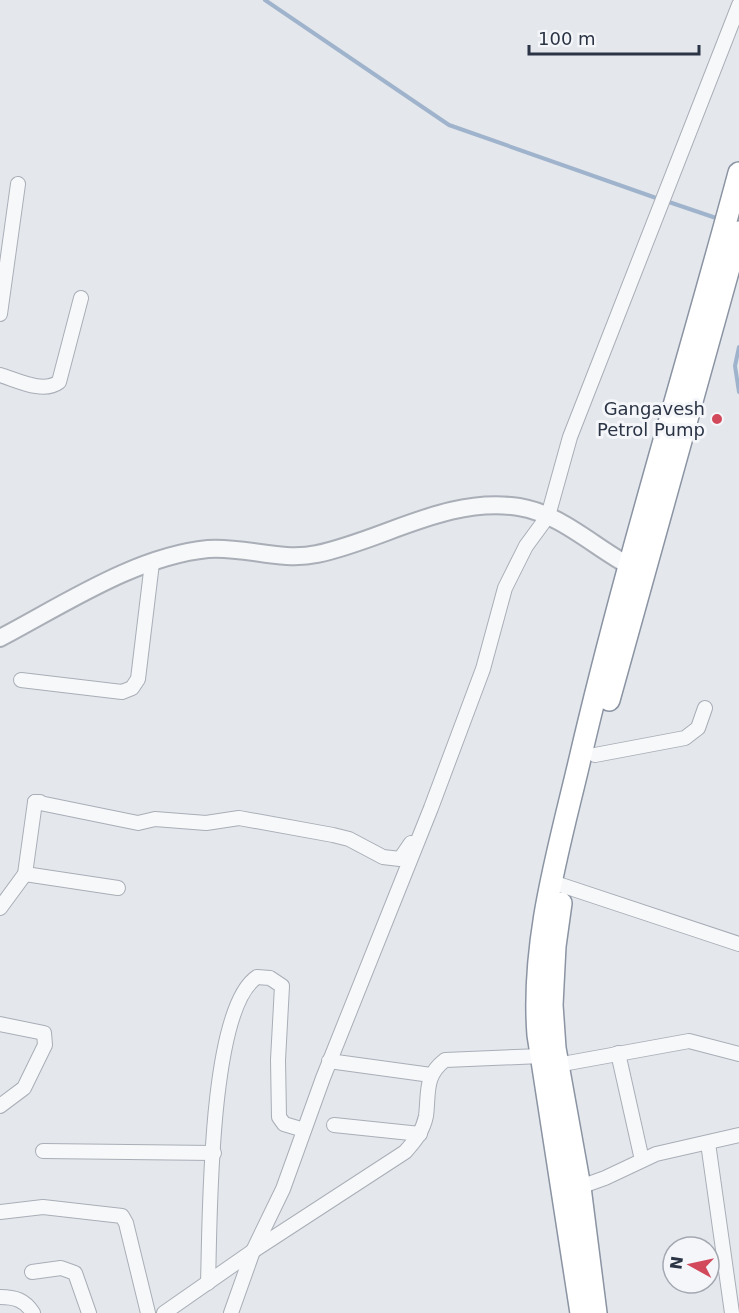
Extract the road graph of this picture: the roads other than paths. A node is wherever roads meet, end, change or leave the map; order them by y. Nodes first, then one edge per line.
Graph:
1 (739, 5) edge
2 (739, 173) edge
3 (18, 184) dead end
4 (739, 232) edge
5 (81, 298) dead end
6 (0, 314) edge
7 (0, 375) edge
8 (548, 516) junction
9 (152, 562) junction
10 (637, 570) junction
11 (0, 638) edge
12 (21, 680) dead end
13 (705, 708) dead end
14 (595, 755) junction
15 (431, 808) junction
16 (25, 874) junction
17 (558, 884) junction
18 (118, 888) dead end
19 (0, 908) edge
20 (739, 944) edge
21 (0, 1024) edge
22 (618, 1053) junction
23 (739, 1054) edge
24 (549, 1060) junction
25 (329, 1062) junction
26 (431, 1075) junction
27 (0, 1106) edge
28 (334, 1125) dead end
29 (304, 1130) junction
30 (420, 1134) junction
31 (739, 1135) edge
32 (708, 1143) junction
33 (43, 1150) dead end
34 (214, 1153) junction
35 (642, 1160) junction
36 (580, 1186) junction
37 (0, 1212) edge
38 (253, 1251) junction
39 (32, 1272) dead end
40 (208, 1283) junction
41 (0, 1297) edge
42 (736, 1312) edge
43 (33, 1313) edge
44 (89, 1313) edge
45 (148, 1313) edge
46 (164, 1313) edge
47 (231, 1313) edge
48 (581, 1313) edge
49 (596, 1313) edge

1 - 8 street
2 - 10 highway
3 - 6 street
4 - 10 highway
5 - 7 street
8 - 9 street
8 - 10 street
8 - 15 street
9 - 11 street
9 - 12 street
10 - 14 highway
10 - 17 highway
13 - 14 street
14 - 17 highway
15 - 16 street
15 - 25 street
16 - 18 street
16 - 19 street
17 - 20 street
17 - 24 highway
21 - 27 street
22 - 23 street
22 - 24 street
22 - 35 street
24 - 26 street
24 - 36 highway
24 - 48 highway
25 - 26 street
25 - 29 street
26 - 30 street
28 - 30 street
29 - 34 street
29 - 38 street
30 - 38 street
31 - 32 street
32 - 35 street
32 - 42 street
33 - 34 street
34 - 40 street
35 - 36 street
36 - 49 highway
37 - 45 street
38 - 40 street
38 - 47 street
39 - 44 street
40 - 46 street
41 - 43 street

